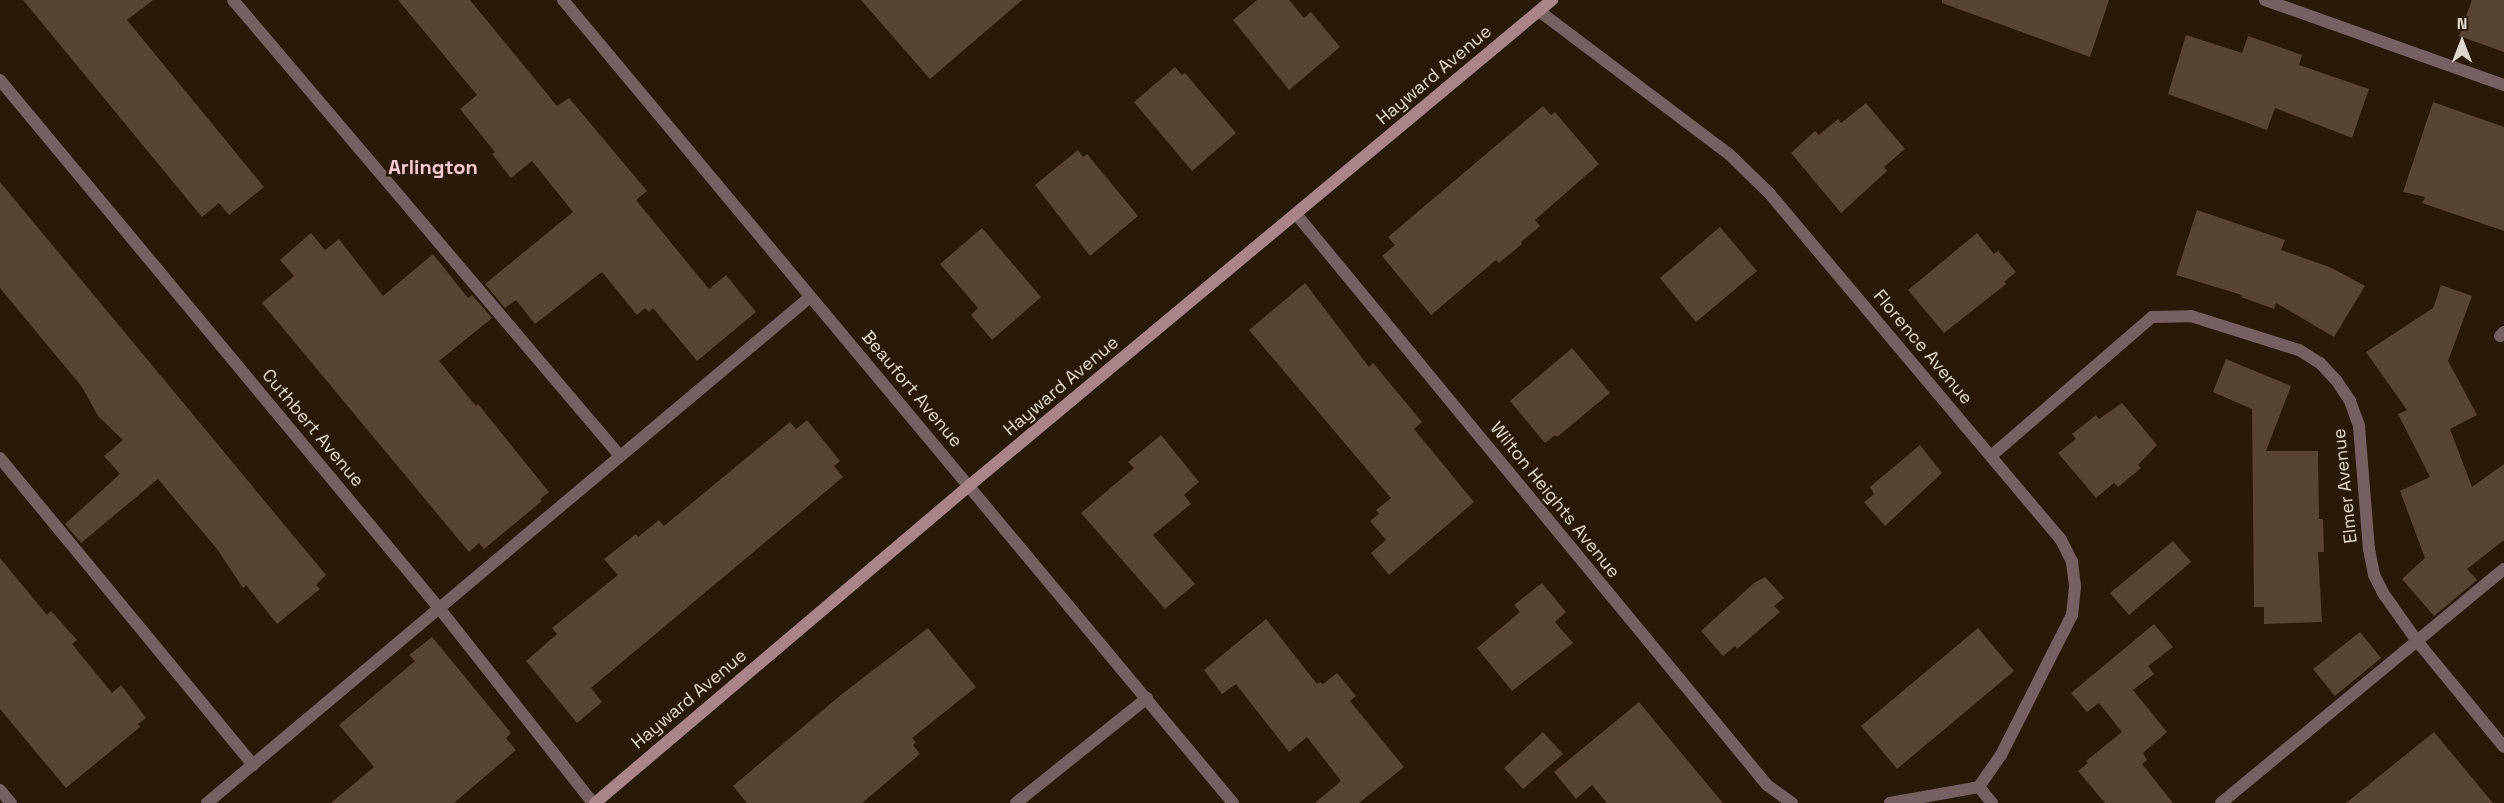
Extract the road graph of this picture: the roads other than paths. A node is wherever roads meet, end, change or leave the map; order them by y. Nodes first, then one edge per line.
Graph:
1 (233, 0) edge
2 (563, 0) edge
3 (1552, 0) edge
4 (2265, 0) edge
5 (1539, 11) junction
6 (0, 80) edge
7 (2504, 84) edge
8 (1296, 214) junction
9 (810, 297) junction
10 (620, 456) junction
11 (1991, 456) junction
12 (0, 458) edge
13 (970, 485) junction
14 (2504, 569) edge
15 (439, 608) junction
16 (2417, 641) junction
17 (1147, 698) junction
18 (2504, 747) edge
19 (253, 765) junction
20 (1979, 787) junction
21 (0, 790) edge
22 (10, 803) edge
23 (207, 803) edge
24 (594, 803) edge
25 (1016, 803) edge
26 (1233, 803) edge
27 (1792, 803) edge
28 (1890, 803) edge
29 (1992, 803) edge
30 (2221, 803) edge

1 - 10 street
2 - 9 street, Beaufort Avenue
3 - 5 street, Hayward Avenue
4 - 7 street
5 - 8 street, Hayward Avenue
5 - 11 street, Florence Avenue
6 - 15 street, Cuthbert Avenue
8 - 13 street, Hayward Avenue
8 - 27 street, Wilton Heights Avenue
9 - 10 street
9 - 13 street, Beaufort Avenue
10 - 15 street
11 - 16 street, Elmer Avenue
11 - 20 street, Florence Avenue
12 - 19 street
13 - 17 street, Beaufort Avenue
13 - 24 street, Hayward Avenue
14 - 16 street
15 - 19 street
15 - 24 street, Cuthbert Avenue
16 - 18 street, Elmer Avenue
16 - 30 street
17 - 25 street
17 - 26 street, Beaufort Avenue
19 - 23 street
20 - 28 street
20 - 29 street
21 - 22 street

